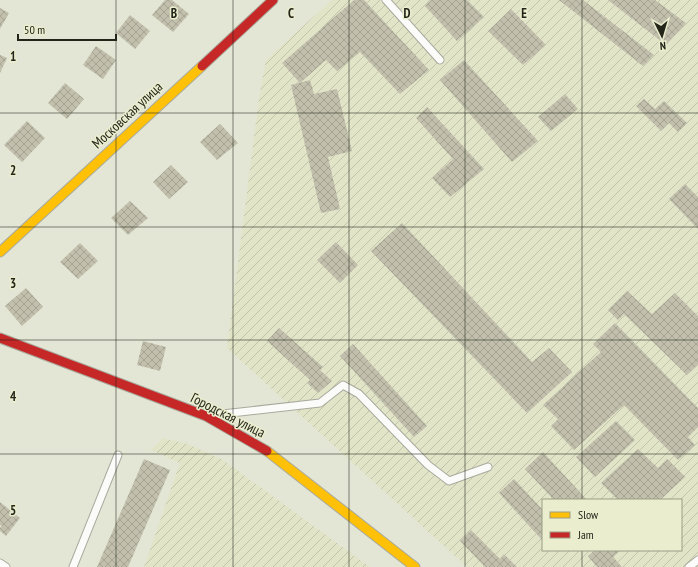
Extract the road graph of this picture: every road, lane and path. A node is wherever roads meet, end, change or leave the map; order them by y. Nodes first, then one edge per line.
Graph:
1 (273, 0) edge
2 (386, 0) edge
3 (440, 60) dead end
4 (0, 252) edge
5 (0, 338) edge
6 (206, 416) junction
7 (118, 455) dead end
8 (488, 468) dead end
9 (0, 563) edge
10 (6, 567) edge
11 (72, 567) edge
12 (415, 567) edge

1 - 4 street, Московская улица
2 - 3 lane
5 - 6 street, Городская улица
6 - 8 lane
6 - 12 street, Городская улица
7 - 11 lane
9 - 10 lane

